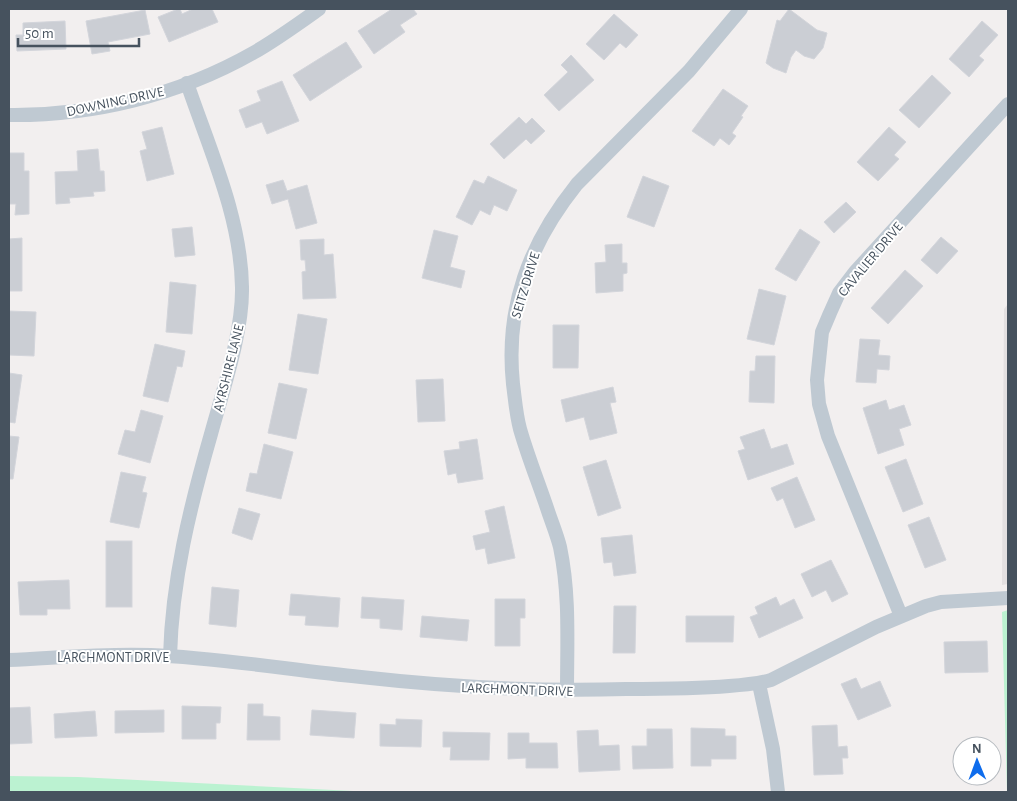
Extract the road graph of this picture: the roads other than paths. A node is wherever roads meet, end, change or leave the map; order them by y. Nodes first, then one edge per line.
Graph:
1 (319, 9) edge
2 (741, 9) edge
3 (187, 84) junction
4 (1008, 104) edge
5 (9, 115) edge
6 (1008, 598) edge
7 (901, 616) junction
8 (170, 656) junction
9 (9, 660) edge
10 (759, 684) junction
11 (567, 691) junction
12 (778, 792) edge

1 - 3 street, DOWNING DRIVE
2 - 11 street, SEITZ DRIVE
3 - 5 street, DOWNING DRIVE
3 - 8 street, AYRSHIRE LANE
4 - 7 street, CAVALIER DRIVE
6 - 7 street, LARCHMONT DRIVE
7 - 10 street, LARCHMONT DRIVE
8 - 9 street, LARCHMONT DRIVE
8 - 11 street, LARCHMONT DRIVE
10 - 11 street, LARCHMONT DRIVE
10 - 12 street

